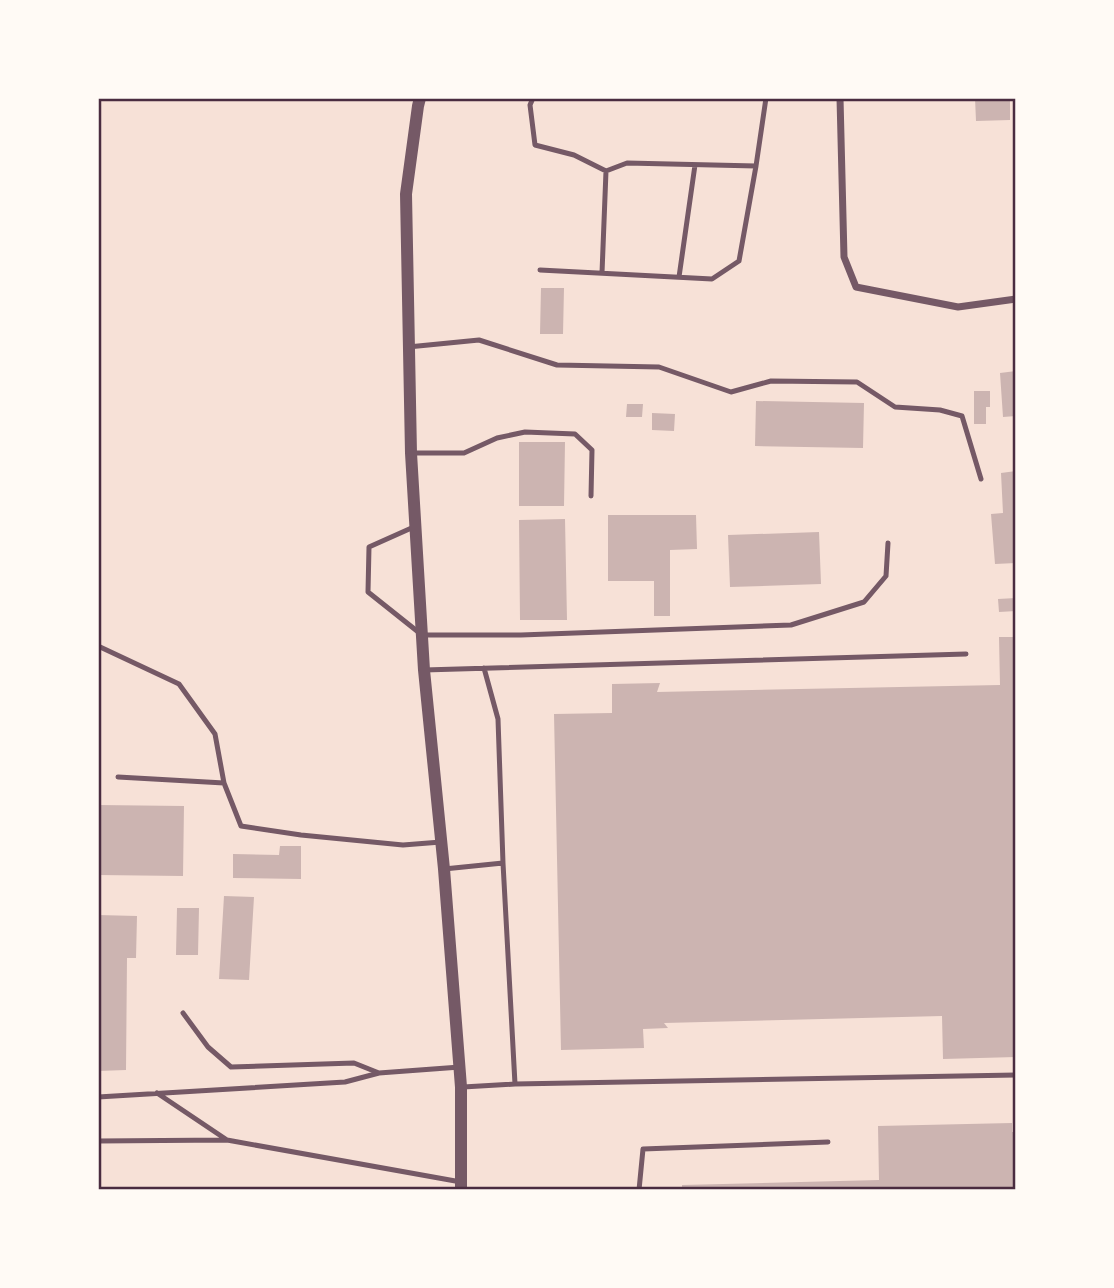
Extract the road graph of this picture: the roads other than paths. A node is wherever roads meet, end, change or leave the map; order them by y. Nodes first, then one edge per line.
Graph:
1 (421, 98) edge
2 (533, 98) edge
3 (766, 98) edge
4 (840, 98) edge
5 (695, 165) junction
6 (756, 166) junction
7 (606, 171) junction
8 (540, 270) dead end
9 (601, 273) junction
10 (679, 277) junction
11 (1016, 299) edge
12 (408, 347) junction
13 (411, 453) junction
14 (981, 479) dead end
15 (591, 496) dead end
16 (416, 526) junction
17 (888, 543) dead end
18 (422, 635) junction
19 (98, 646) edge
20 (965, 654) dead end
21 (484, 668) junction
22 (424, 670) junction
23 (118, 777) dead end
24 (224, 783) junction
25 (441, 842) junction
26 (503, 863) junction
27 (444, 869) junction
28 (183, 1013) dead end
29 (460, 1067) junction
30 (379, 1073) junction
31 (1016, 1075) edge
32 (515, 1084) junction
33 (461, 1087) junction
34 (157, 1093) junction
35 (98, 1097) edge
36 (227, 1140) junction
37 (98, 1141) edge
38 (828, 1142) dead end
39 (461, 1186) edge
40 (639, 1190) edge

1 - 12 street
2 - 7 lane
3 - 6 lane
4 - 11 street
5 - 6 lane
5 - 7 lane
5 - 10 lane
6 - 10 lane
7 - 9 lane
8 - 9 lane
9 - 10 lane
12 - 13 street
12 - 14 lane
13 - 15 lane
13 - 16 street
16 - 18 street
16 - 18 lane
17 - 18 lane
18 - 22 street
19 - 24 lane
20 - 21 lane
21 - 22 lane
21 - 26 lane
22 - 25 street
23 - 24 lane
24 - 25 lane
25 - 27 street
26 - 27 lane
26 - 32 lane
27 - 29 street
28 - 30 lane
29 - 30 lane
29 - 33 street
30 - 34 lane
31 - 32 lane
32 - 33 lane
33 - 39 street
34 - 35 lane
34 - 36 lane
36 - 37 lane
36 - 39 lane
38 - 40 lane

